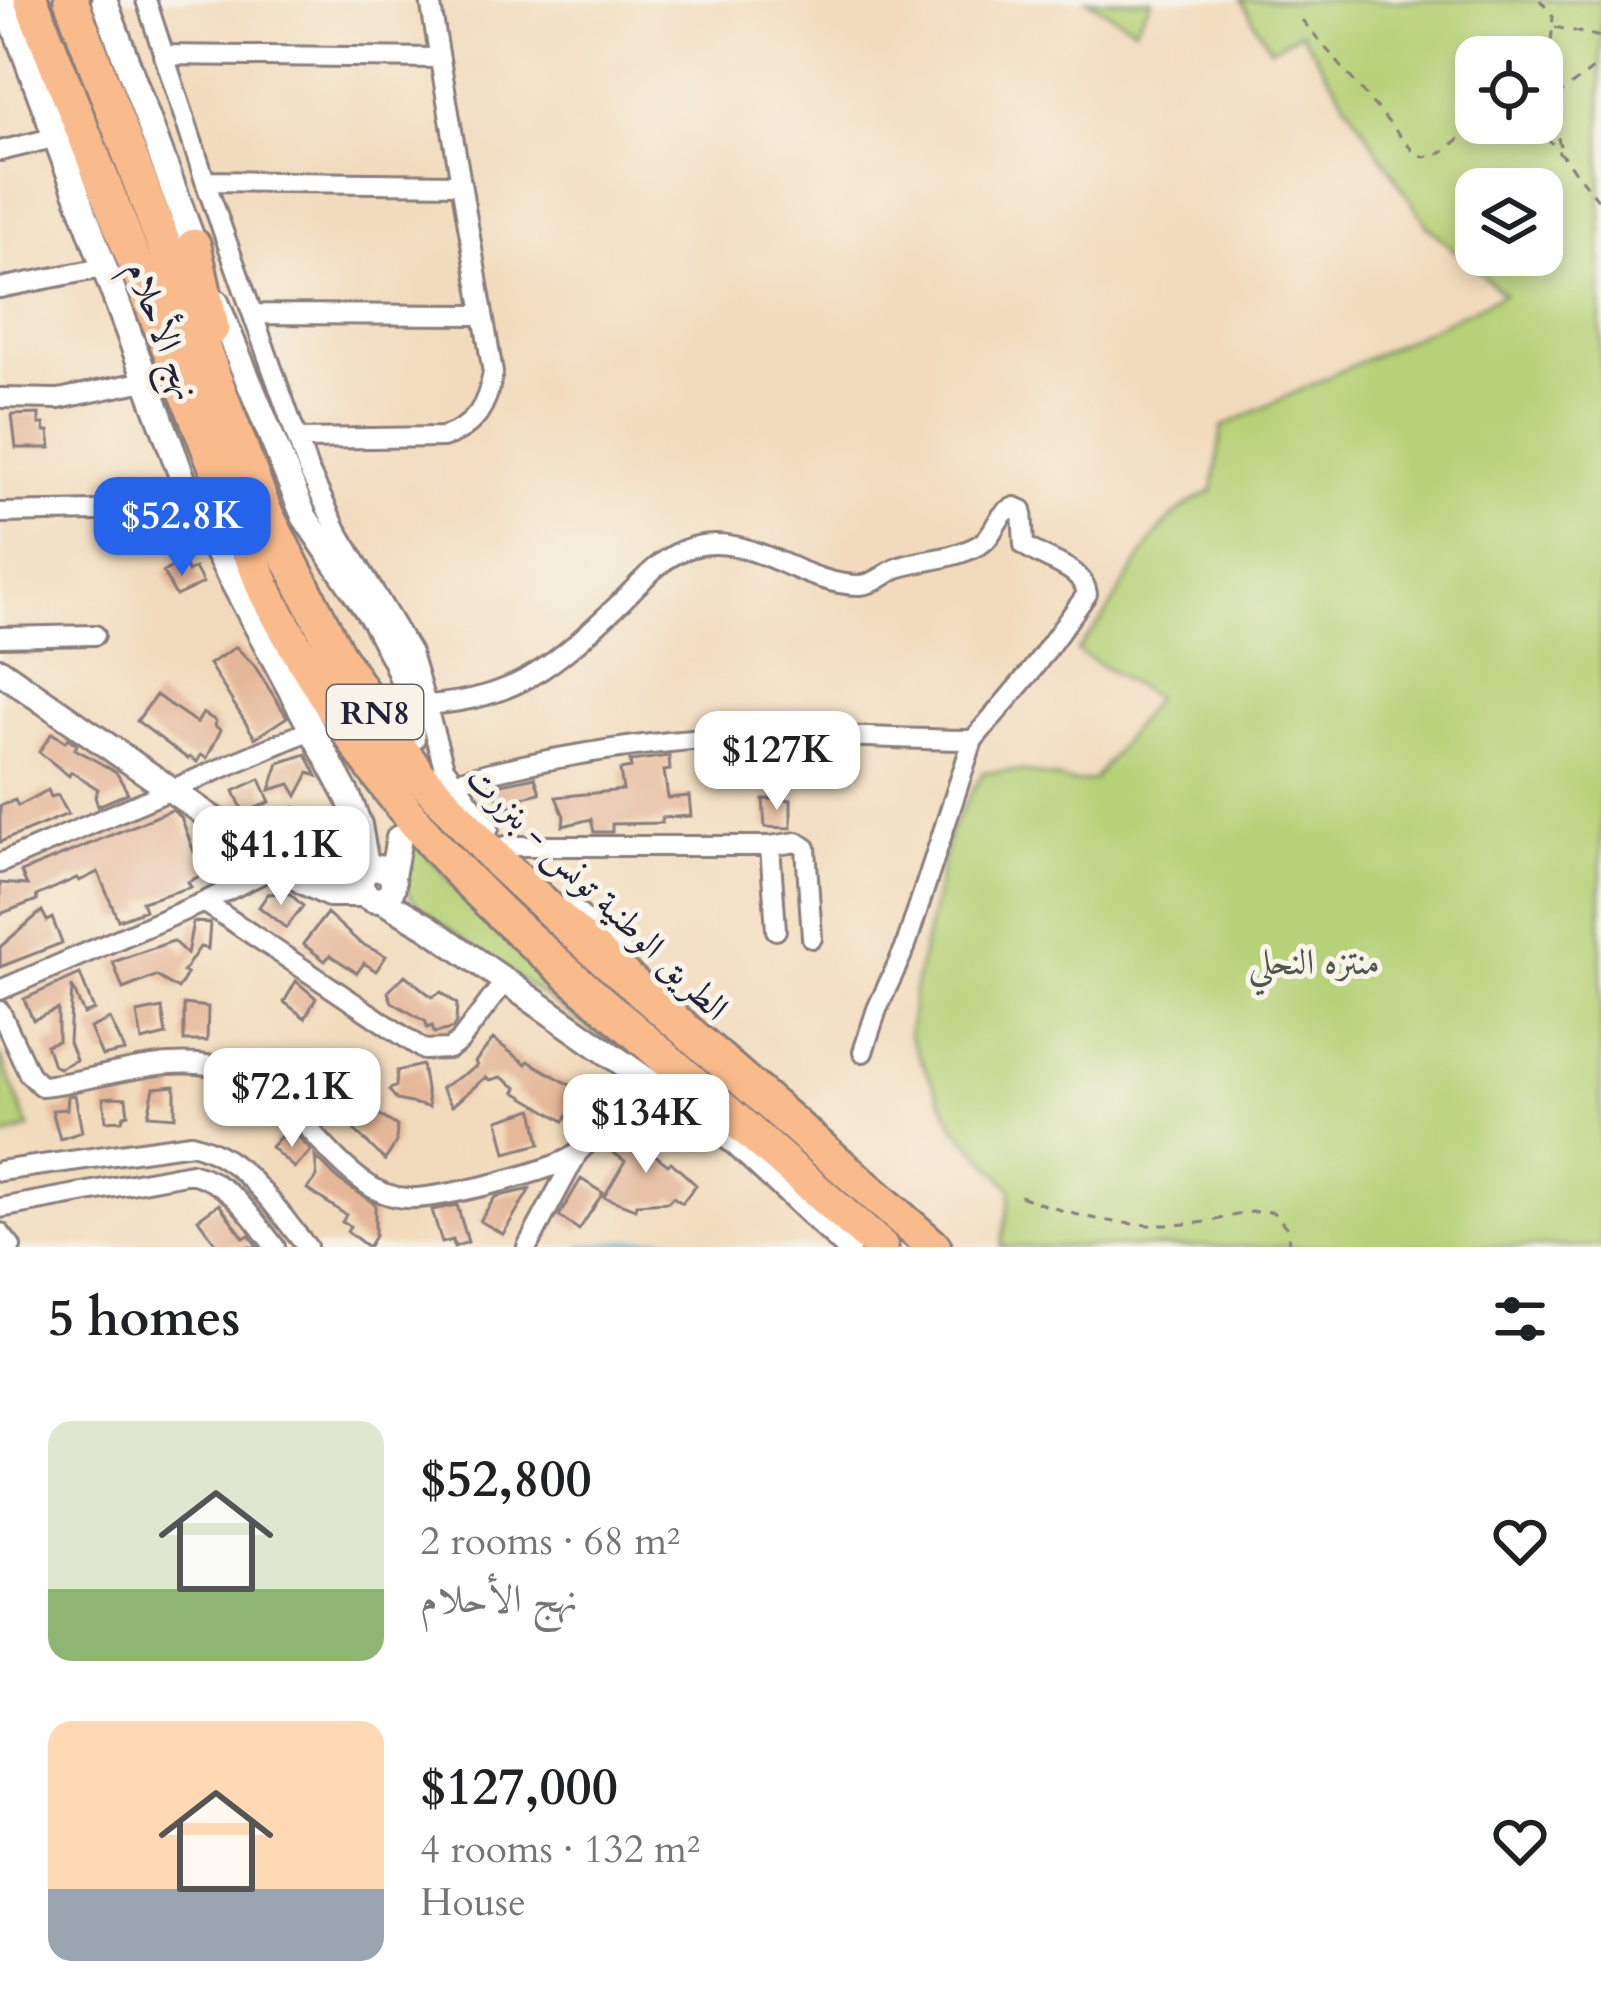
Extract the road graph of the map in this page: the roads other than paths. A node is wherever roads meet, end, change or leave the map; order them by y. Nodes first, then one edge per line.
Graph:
1 (4, 0) edge
2 (31, 0) edge
3 (71, 0) edge
4 (104, 0) edge
5 (146, 0) edge
6 (430, 0) edge
7 (164, 55) junction
8 (439, 58) junction
9 (53, 138) junction
10 (0, 151) edge
11 (205, 181) junction
12 (460, 184) junction
13 (194, 246) junction
14 (102, 268) junction
15 (0, 288) edge
16 (254, 314) junction
17 (482, 315) junction
18 (145, 381) junction
19 (0, 398) edge
20 (297, 440) junction
21 (194, 509) junction
22 (0, 514) edge
23 (294, 574) junction
24 (95, 634) dead end
25 (0, 637) edge
26 (0, 659) edge
27 (0, 671) edge
28 (426, 705) junction
29 (313, 729) junction
30 (412, 739) dead end
31 (973, 740) junction
32 (453, 782) junction
33 (178, 788) junction
34 (399, 838) dead end
35 (505, 846) junction
36 (770, 846) junction
37 (0, 863) edge
38 (284, 863) junction
39 (377, 884) junction
40 (204, 902) junction
41 (776, 929) dead end
42 (812, 938) dead end
43 (505, 981) junction
44 (0, 990) edge
45 (0, 1011) edge
46 (863, 1052) dead end
47 (634, 1073) junction
48 (775, 1110) junction
49 (577, 1154) junction
50 (0, 1171) edge
51 (0, 1208) edge
52 (0, 1233) edge
53 (11, 1247) edge
54 (275, 1247) edge
55 (307, 1247) edge
56 (527, 1247) edge
57 (848, 1247) edge
58 (881, 1247) edge
59 (934, 1247) edge

1 - 9 street, نهج الأحلام
2 - 58 highway, الطريق الوطنية تونس - بنزرت / RN8
3 - 23 highway, الطريق الوطنية تونس - بنزرت / RN8
4 - 13 street
5 - 7 street
6 - 8 street
7 - 8 street
7 - 11 street
8 - 12 street
9 - 10 street
9 - 14 street, نهج الأحلام
11 - 12 street
11 - 16 street
12 - 17 street
13 - 23 highway, RN8
13 - 30 street
14 - 15 street
14 - 18 street, نهج الأحلام
16 - 17 street
16 - 20 street
17 - 20 street
18 - 19 street
18 - 21 street, نهج الأحلام
20 - 28 street
21 - 22 street
21 - 29 street, نهج الأحلام
23 - 48 highway, الطريق الوطنية تونس - بنزرت / RN8
24 - 25 street
26 - 33 street
27 - 33 street
28 - 31 street
28 - 32 street
29 - 33 street
29 - 39 street, نهج الأحلام
31 - 32 street
31 - 46 street
32 - 35 street
33 - 37 street
33 - 38 street
34 - 39 street
35 - 36 street
35 - 48 street
36 - 41 street
36 - 42 street
38 - 39 street
38 - 40 street
39 - 43 street
40 - 43 street
40 - 44 street
43 - 47 street
45 - 49 street
47 - 49 street
47 - 57 street
48 - 59 highway, الطريق الوطنية تونس - بنزرت / RN8
49 - 56 street
50 - 55 street
51 - 54 street
52 - 53 street

